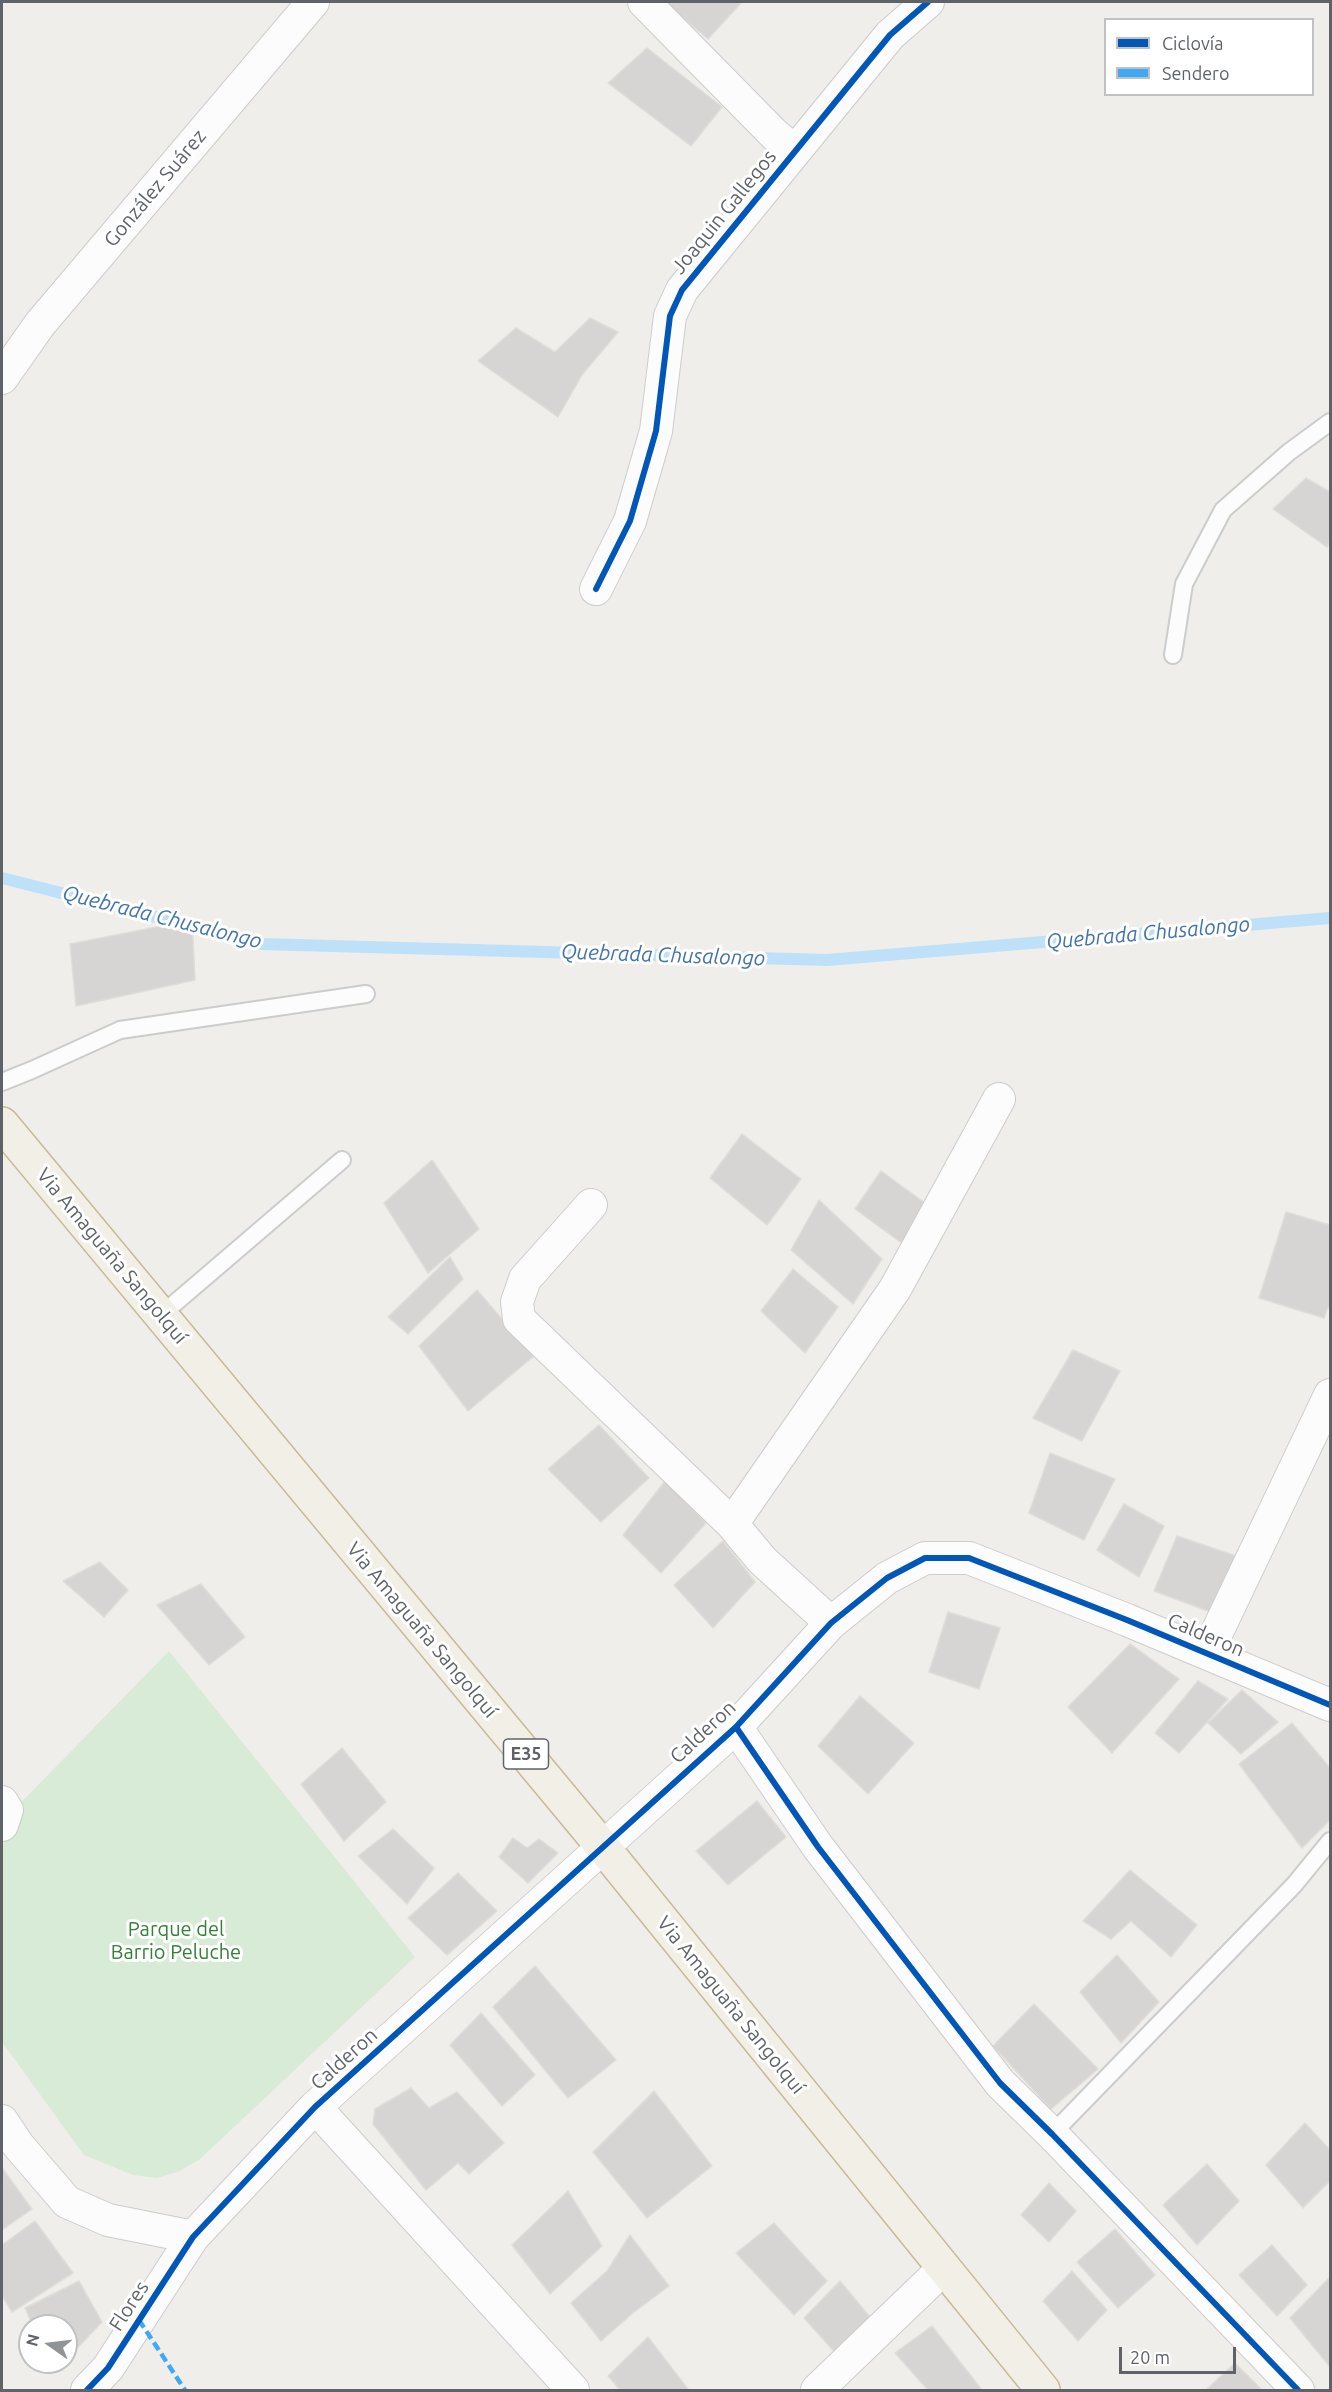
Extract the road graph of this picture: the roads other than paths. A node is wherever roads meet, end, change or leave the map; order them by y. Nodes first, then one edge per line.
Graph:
1 (313, 2) edge
2 (644, 2) edge
3 (928, 2) edge
4 (795, 151) junction
5 (2, 378) edge
6 (1330, 422) edge
7 (596, 589) dead end
8 (1173, 655) dead end
9 (366, 994) dead end
10 (2, 1082) edge
11 (999, 1099) dead end
12 (2, 1124) edge
13 (342, 1160) dead end
14 (591, 1205) dead end
15 (161, 1315) junction
16 (1330, 1395) edge
17 (732, 1524) junction
18 (831, 1623) junction
19 (1207, 1653) junction
20 (1330, 1705) edge
21 (736, 1727) junction
22 (1330, 1841) edge
23 (602, 1846) junction
24 (315, 2107) junction
25 (2, 2121) edge
26 (1052, 2134) junction
27 (194, 2237) junction
28 (944, 2268) junction
29 (87, 2391) edge
30 (573, 2391) edge
31 (817, 2391) edge
32 (1043, 2391) edge
33 (1298, 2391) edge

1 - 5 street, González Suárez
2 - 4 street
3 - 4 street, Joaquin Gallegos
4 - 7 street, Joaquin Gallegos
6 - 8 lane
9 - 10 lane
11 - 17 street
12 - 15 highway, Via Amaguaña Sangolquí / E35
13 - 15 lane
14 - 17 street
15 - 23 highway, Via Amaguaña Sangolquí / E35
16 - 19 street
17 - 18 street
18 - 19 street, Calderon
18 - 21 street, Calderon
19 - 20 street, Calderon
21 - 23 street, Calderon
21 - 26 street
22 - 26 lane
23 - 24 street, Calderon
23 - 28 highway, Via Amaguaña Sangolquí / E35
24 - 27 street, Calderon
24 - 30 street
25 - 27 street
26 - 33 street
27 - 29 street, Flores
28 - 31 street
28 - 32 highway, Via Amaguaña Sangolquí / E35

